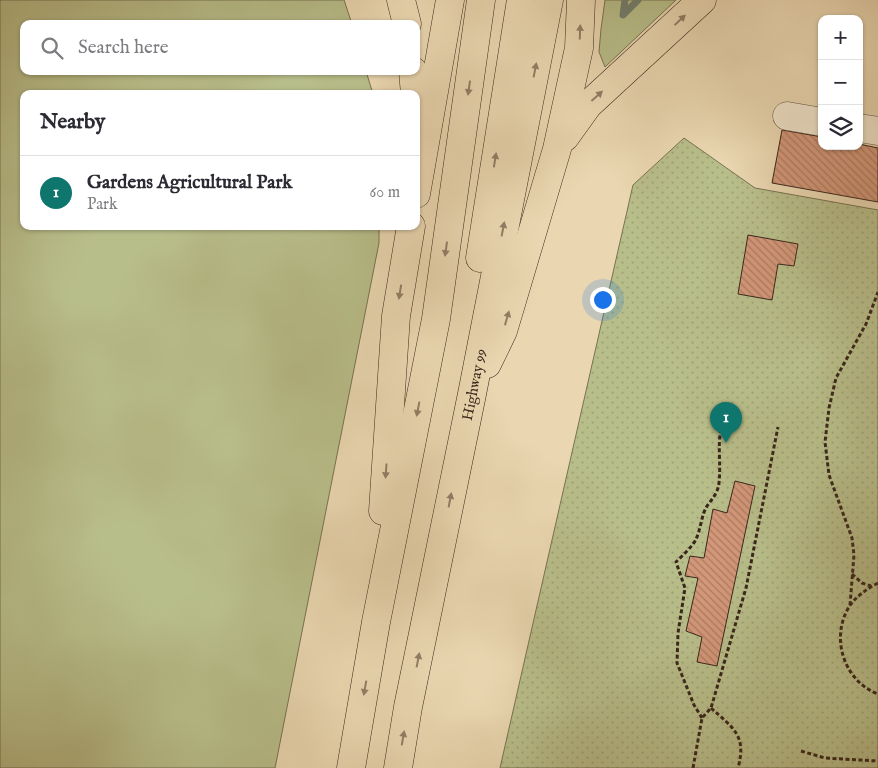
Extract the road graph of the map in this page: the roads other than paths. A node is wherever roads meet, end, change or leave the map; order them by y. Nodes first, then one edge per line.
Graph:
1 (401, 0) edge
2 (450, 0) edge
3 (481, 0) edge
4 (491, 0) edge
5 (521, 0) edge
6 (549, 0) edge
7 (581, 0) edge
8 (702, 0) edge
9 (406, 20) edge
10 (476, 40) junction
11 (413, 75) edge
12 (415, 90) edge
13 (787, 116) dead end
14 (818, 121) edge
15 (863, 129) edge
16 (878, 132) edge
17 (557, 149) junction
18 (420, 172) edge
19 (410, 230) edge
20 (487, 312) junction
21 (472, 394) junction
22 (376, 622) junction
23 (351, 768) edge
24 (398, 768) edge

1 - 9 highway
2 - 18 highway
3 - 10 highway
4 - 10 highway
20 -> 5 highway
20 -> 6 highway, Highway 99
17 -> 7 highway
17 -> 8 highway
10 -> 22 highway
11 - 12 highway
13 - 14 lane
15 - 16 lane
21 -> 17 highway
19 -> 22 highway
20 - 21 highway, Highway 99
24 -> 21 highway, Highway 99
22 -> 23 highway

